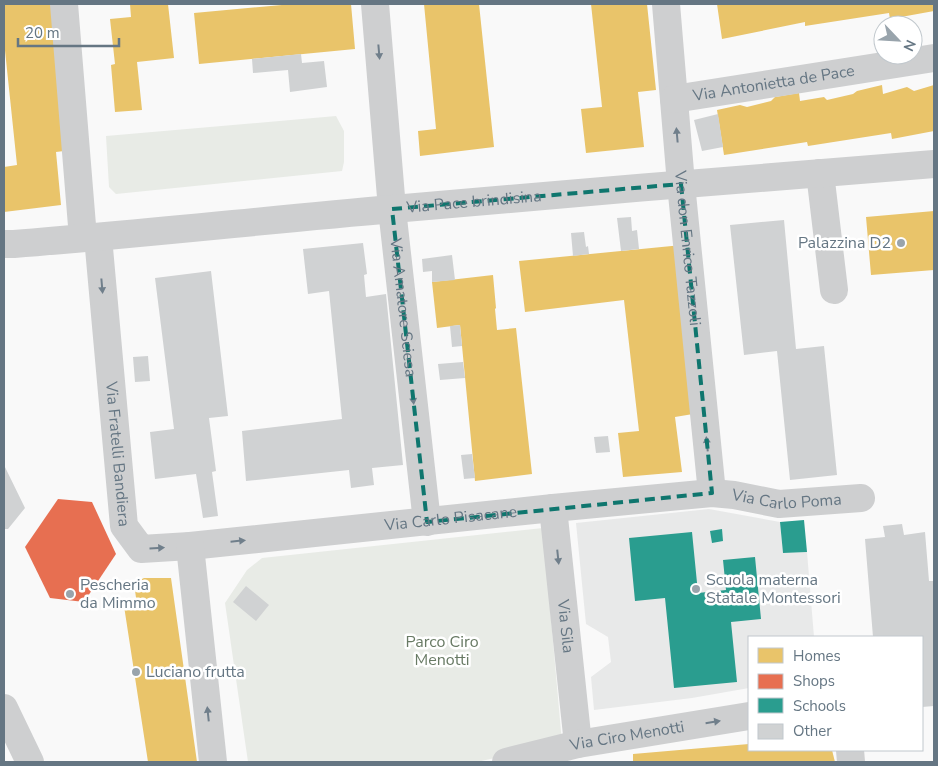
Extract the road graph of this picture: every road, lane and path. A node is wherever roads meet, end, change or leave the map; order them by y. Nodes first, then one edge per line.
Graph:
1 (64, 4) edge
2 (375, 4) edge
3 (666, 4) edge
4 (934, 58) edge
5 (674, 99) junction
6 (934, 164) edge
7 (820, 173) junction
8 (682, 184) junction
9 (392, 209) junction
10 (90, 238) junction
11 (7, 246) edge
12 (834, 290) dead end
13 (712, 493) junction
14 (861, 498) dead end
15 (552, 508) junction
16 (427, 522) junction
17 (190, 546) junction
18 (4, 708) edge
19 (748, 716) edge
20 (578, 744) junction
21 (30, 762) edge
22 (213, 762) edge
23 (506, 762) edge

1 - 10 street
2 -> 9 street, Via Amatore Sciesa
3 - 5 street, Via don Enrico Tazzoli
4 - 5 street, Via Antonietta de Pace
8 -> 5 street, Via don Enrico Tazzoli
6 - 7 street, Via Pace brindisina
7 - 8 street, Via Pace brindisina
7 - 12 street
8 - 9 street, Via Pace brindisina
13 -> 8 street, Via don Enrico Tazzoli
9 - 10 street, Via Pace brindisina
9 -> 16 street, Via Amatore Sciesa
10 - 11 street, Via Pace brindisina
10 -> 17 street, Via Fratelli Bandiera
13 - 14 street, Via Carlo Poma
13 - 15 street, Via Carlo Pisacane
15 - 16 street, Via Carlo Pisacane
15 -> 20 street, Via Sila
17 -> 16 street, Via Carlo Pisacane
22 -> 17 street
18 - 21 street
20 -> 19 street, Via Ciro Menotti
20 - 23 street, Via Ciro Menotti

